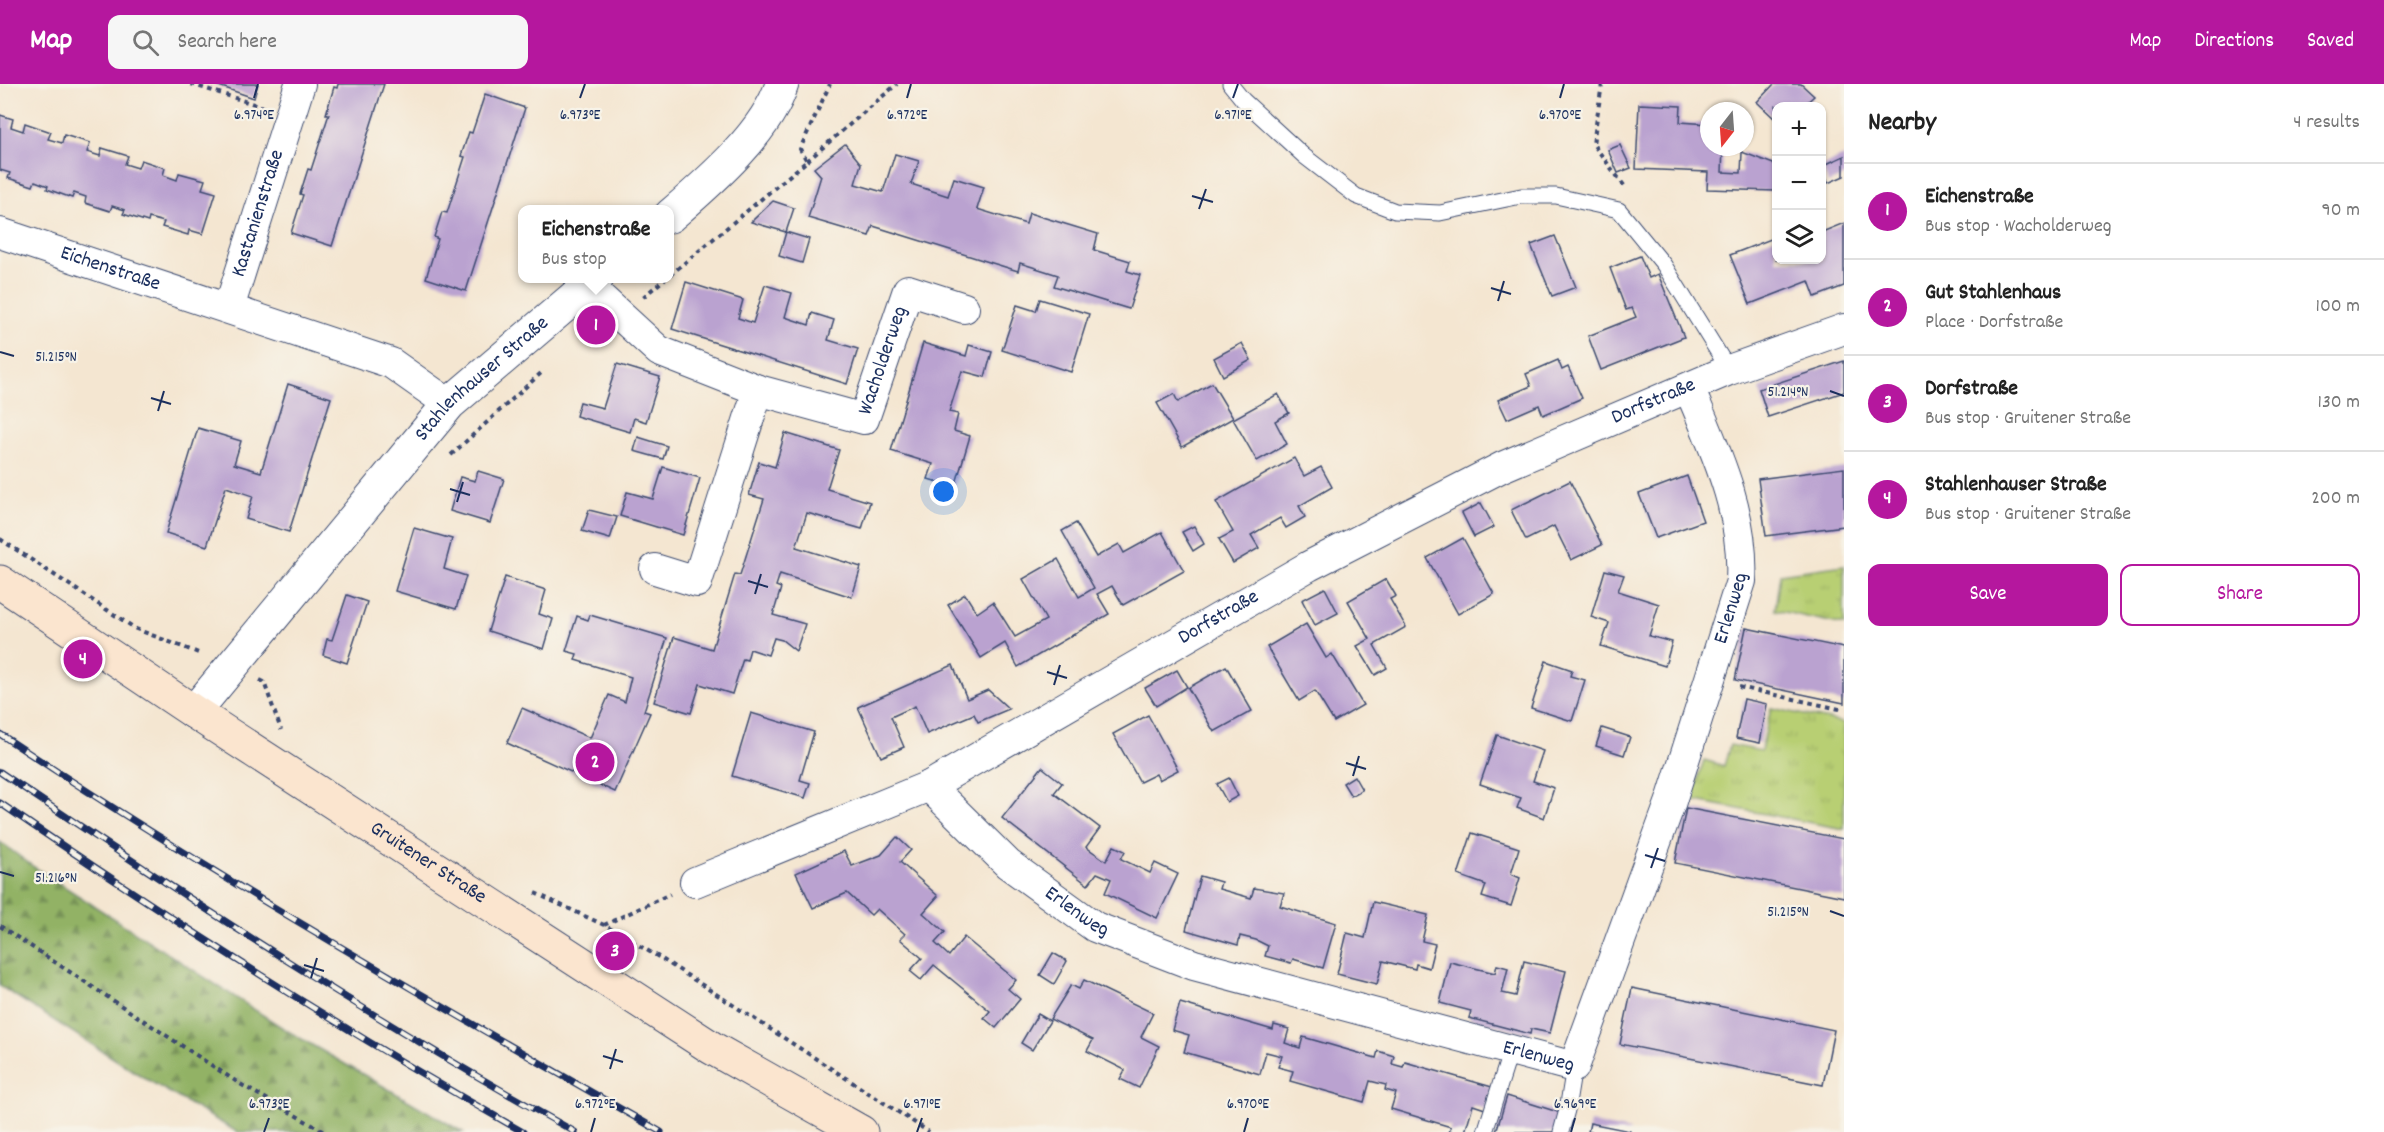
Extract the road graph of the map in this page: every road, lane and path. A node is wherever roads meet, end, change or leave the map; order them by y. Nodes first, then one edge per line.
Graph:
1 (191, 84) edge
2 (300, 84) edge
3 (782, 84) edge
4 (830, 84) edge
5 (897, 84) edge
6 (1230, 84) edge
7 (1602, 84) edge
8 (290, 116) junction
9 (1593, 144) dead end
10 (807, 161) junction
11 (674, 211) edge
12 (0, 232) edge
13 (674, 271) edge
14 (592, 283) edge
15 (594, 283) edge
16 (229, 308) junction
17 (964, 308) dead end
18 (1844, 329) edge
19 (1729, 370) junction
20 (1689, 388) junction
21 (758, 390) junction
22 (449, 404) junction
23 (0, 538) edge
24 (655, 569) dead end
25 (0, 582) edge
26 (230, 666) junction
27 (1710, 680) junction
28 (1844, 710) edge
29 (194, 712) junction
30 (284, 739) dead end
31 (929, 786) junction
32 (695, 882) joint
33 (531, 891) dead end
34 (0, 926) edge
35 (604, 926) junction
36 (1511, 1050) junction
37 (1574, 1067) junction
38 (325, 1132) edge
39 (861, 1132) edge
40 (929, 1132) edge
41 (1485, 1132) edge
42 (1561, 1132) edge

1 - 8 path
2 - 8 street, Kastanienstraße
3 - 11 street
4 - 10 path
5 - 10 path
6 - 19 lane
7 - 9 path
8 - 16 street, Kastanienstraße
10 - 13 path
12 - 16 street, Eichenstraße
14 - 22 street, Stahlenhauser Straße
15 - 21 street, Wacholderweg
16 - 22 street, Eichenstraße
17 - 21 street, Wacholderweg
18 - 19 street, Dorfstraße
19 - 20 street, Dorfstraße
20 - 27 street, Erlenweg
20 - 31 street, Dorfstraße
21 - 24 street
22 - 26 street, Stahlenhauser Straße
23 - 26 path
25 - 29 main road, Gruitener Straße
26 - 29 street, Stahlenhauser Straße
26 - 30 path
27 - 28 path
27 - 37 street, Erlenweg
29 - 39 main road, Gruitener Straße
31 - 32 street, Dorfstraße
31 - 36 street, Erlenweg
32 - 35 path
33 - 35 path
34 - 38 path
35 - 40 path
36 - 37 street, Erlenweg
36 - 41 lane
37 - 42 lane

